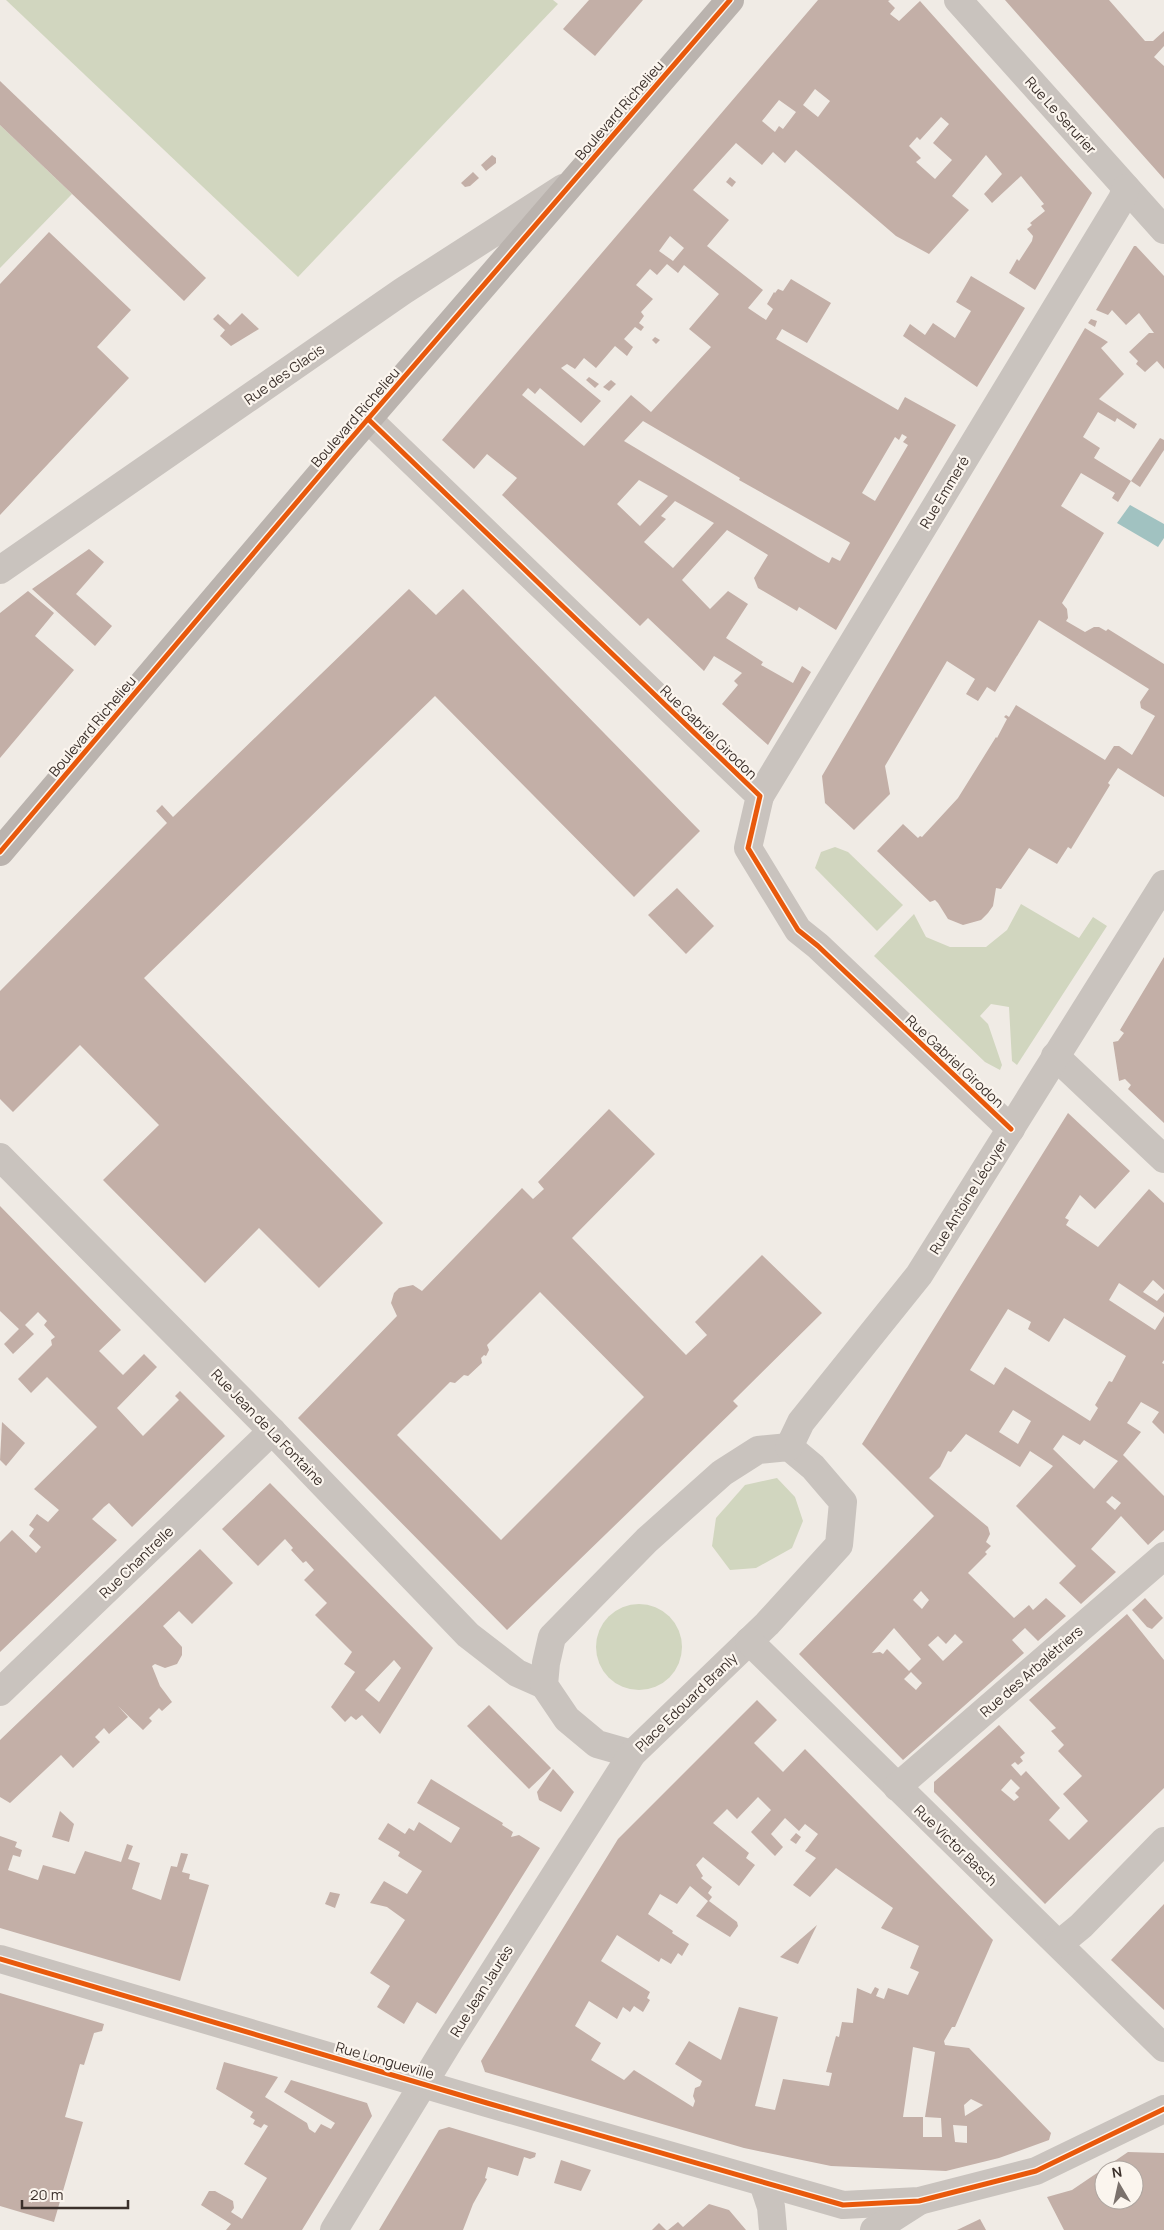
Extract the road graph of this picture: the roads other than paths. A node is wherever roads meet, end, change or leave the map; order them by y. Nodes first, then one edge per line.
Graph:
1 (730, 0) edge
2 (958, 0) edge
3 (571, 183) junction
4 (1126, 188) junction
5 (1164, 230) edge
6 (368, 419) junction
7 (0, 570) edge
8 (760, 796) junction
9 (0, 852) edge
10 (1164, 884) edge
11 (1055, 1056) junction
12 (1010, 1129) junction
13 (0, 1157) edge
14 (1164, 1160) edge
15 (272, 1431) junction
16 (789, 1447) junction
17 (1164, 1556) edge
18 (748, 1641) junction
19 (544, 1685) junction
20 (0, 1692) edge
21 (632, 1754) junction
22 (897, 1787) junction
23 (1164, 1841) edge
24 (1059, 1944) junction
25 (0, 1959) edge
26 (1164, 2048) edge
27 (424, 2084) junction
28 (1164, 2109) edge
29 (763, 2183) junction
30 (919, 2201) junction
31 (334, 2230) edge
32 (773, 2230) edge
33 (874, 2230) edge

1 - 3 main road, Boulevard Richelieu
2 - 4 street, Rue Le Serurier
3 - 6 main road, Boulevard Richelieu
3 - 7 street, Rue des Glacis
4 - 5 street, Rue Le Serurier
4 - 8 street, Rue Emmeré
6 - 8 street, Rue Gabriel Girodon
6 - 9 main road, Boulevard Richelieu
8 - 12 street, Rue Gabriel Girodon
10 - 11 street, Rue Antoine Lécuyer
11 - 12 street, Rue Antoine Lécuyer
11 - 14 street
12 - 16 street, Rue Antoine Lécuyer
13 - 15 street, Rue Jean de La Fontaine
15 - 19 street, Rue Jean de La Fontaine
15 - 20 street, Rue Chantrelle
16 - 18 street, Place Edouard Branly
16 - 19 street
17 - 22 street, Rue des Arbalétriers
18 - 21 street, Place Edouard Branly
18 - 22 street, Rue Victor Basch
19 - 21 street, Place Edouard Branly
21 - 27 street, Rue Jean Jaurès
22 - 24 street, Rue Victor Basch
23 - 24 street
24 - 26 street, Rue Victor Basch
25 - 27 street, Rue Longueville
27 - 29 street, Rue Longueville
27 - 31 street, Rue Jean Jaurès
28 - 30 street
29 - 30 street, Rue Longueville
29 - 32 street
30 - 33 street

